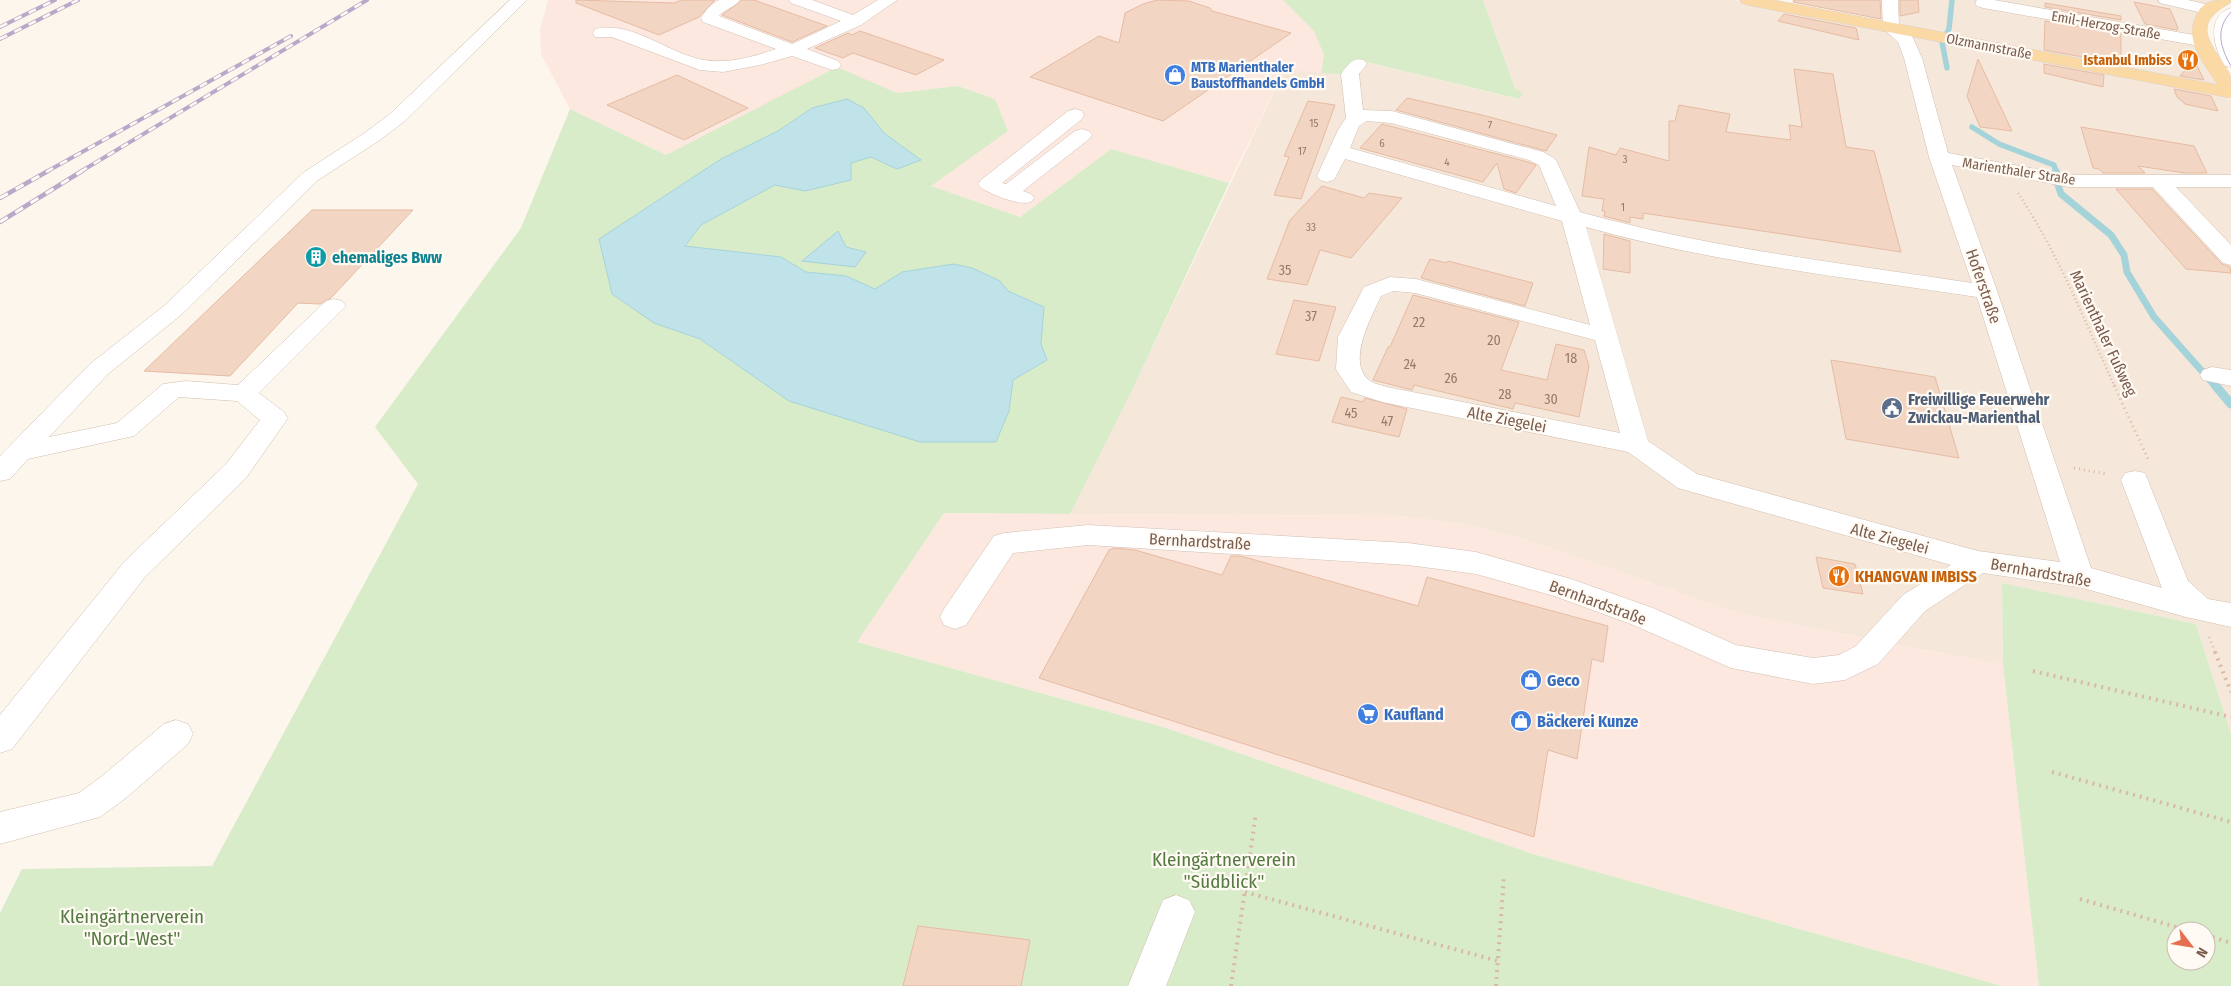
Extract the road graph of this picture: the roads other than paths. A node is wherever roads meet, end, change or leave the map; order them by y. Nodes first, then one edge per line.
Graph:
1 (519, 0) edge
2 (732, 0) edge
3 (797, 0) edge
4 (889, 0) edge
5 (1748, 0) edge
6 (1890, 0) edge
7 (2166, 0) edge
8 (2224, 0) edge
9 (1983, 3) dead end
10 (2207, 9) junction
11 (2231, 14) edge
12 (855, 21) junction
13 (1891, 28) junction
14 (2137, 30) junction
15 (601, 33) dead end
16 (2227, 33) edge
17 (2200, 34) junction
18 (2159, 43) dead end
19 (792, 50) junction
20 (2231, 62) edge
21 (1358, 64) dead end
22 (832, 65) dead end
23 (723, 67) junction
24 (695, 80) dead end
25 (2231, 92) edge
26 (1355, 118) junction
27 (1339, 151) junction
28 (1939, 157) junction
29 (1327, 176) dead end
30 (2159, 181) junction
31 (2231, 181) edge
32 (1017, 194) joint
33 (1572, 217) junction
34 (2231, 258) edge
35 (1986, 292) junction
36 (334, 306) dead end
37 (1606, 336) junction
38 (244, 394) junction
39 (1636, 445) junction
40 (19, 452) junction
41 (0, 472) edge
42 (2135, 480) road end
43 (1978, 562) junction
44 (2079, 576) junction
45 (2197, 607) junction
46 (2231, 615) edge
47 (955, 617) dead end
48 (176, 734) dead end
49 (0, 739) edge
50 (0, 828) edge
51 (1176, 912) dead end
52 (1148, 986) edge

1 - 40 street
2 - 19 street
3 - 12 street
4 - 12 street
5 - 13 main road, Olzmannstraße
6 - 13 street
7 - 10 street
8 - 10 main road
9 - 14 street, Emil-Herzog-Straße
10 - 17 main road
11 - 16 street
12 - 19 street
13 - 25 main road, Olzmannstraße
13 - 28 street, Hoferstraße
14 - 17 street, Emil-Herzog-Straße
14 - 18 street
15 - 23 street
16 - 17 street, Emil-Herzog-Straße
16 - 20 street
17 - 25 main road
19 - 22 street
19 - 23 street
21 - 26 street
23 - 24 street
26 - 27 street
26 - 33 street
27 - 29 street
27 - 33 street
28 - 30 street, Marienthaler Straße
28 - 35 street, Hoferstraße
30 - 31 street, Marienthaler Straße
30 - 34 street
32 - 32 street
33 - 35 street
33 - 37 street
35 - 44 street, Hoferstraße
36 - 38 street
37 - 39 street
37 - 39 street, Alte Ziegelei
38 - 40 street
38 - 49 street
39 - 43 street, Alte Ziegelei
40 - 41 street
42 - 45 street
43 - 44 street, Bernhardstraße
43 - 47 street, Bernhardstraße
44 - 45 street, Bernhardstraße
45 - 46 street, Bernhardstraße
48 - 50 street
51 - 52 street

